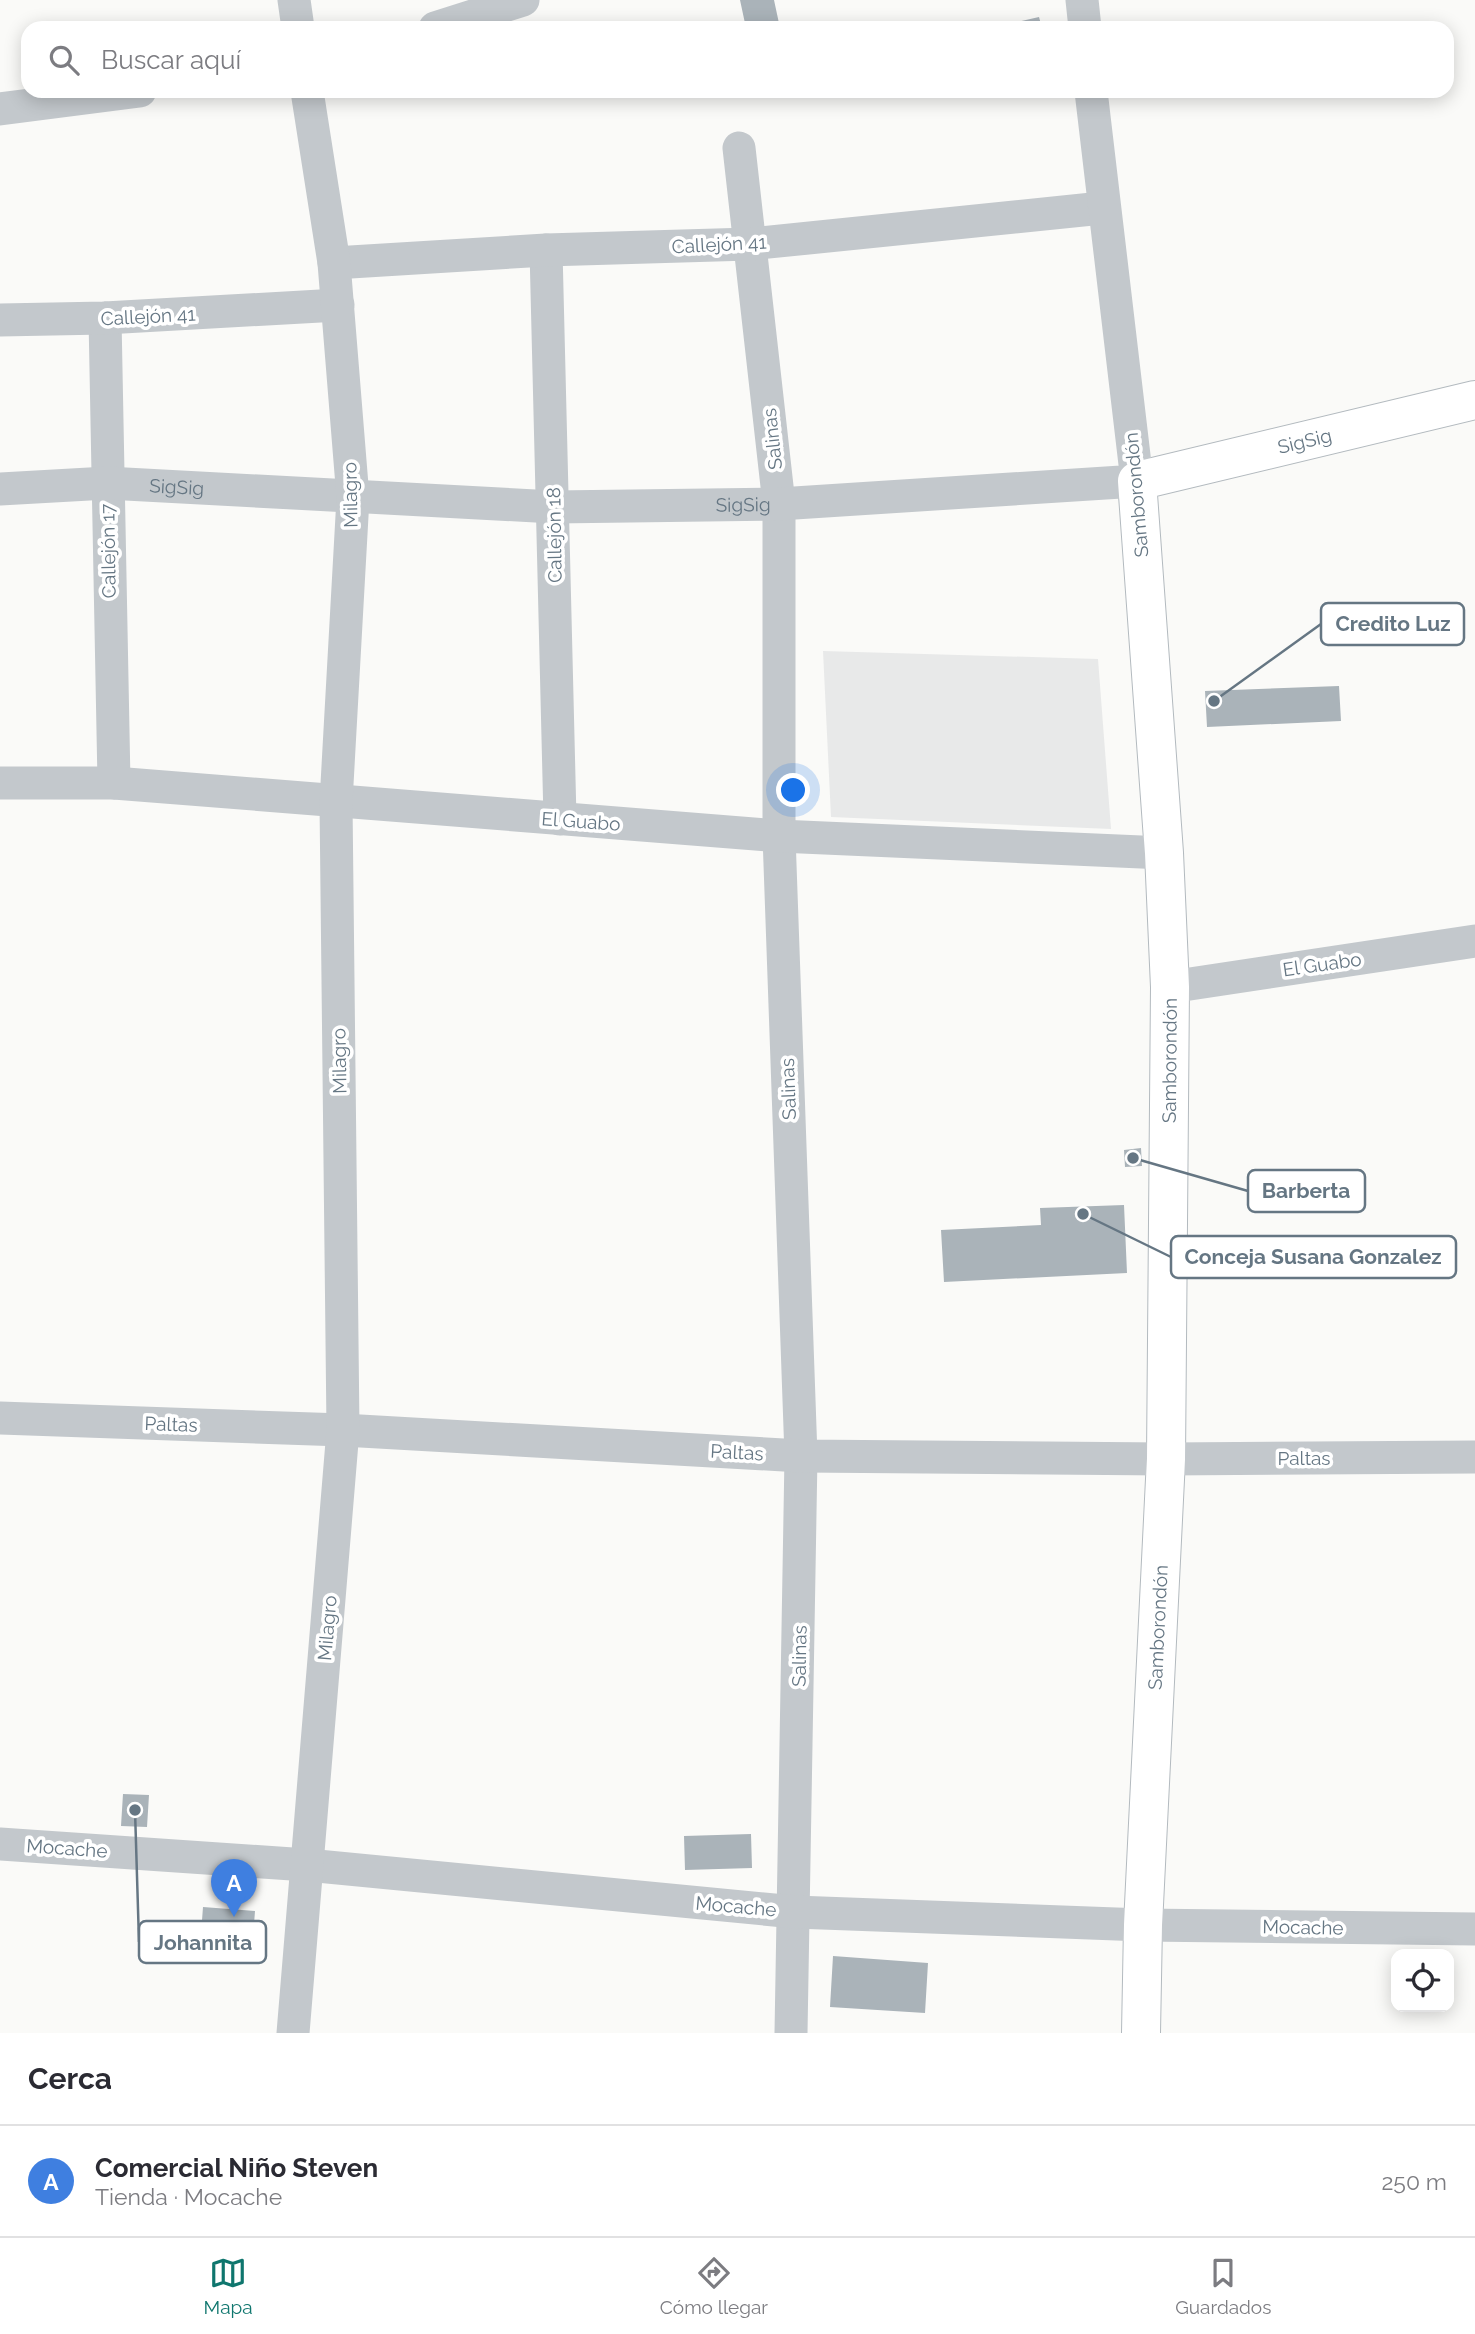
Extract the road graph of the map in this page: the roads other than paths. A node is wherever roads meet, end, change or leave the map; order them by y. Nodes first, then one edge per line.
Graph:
1 (294, 0) edge
2 (523, 0) edge
3 (1082, 0) edge
4 (297, 21) edge
5 (457, 21) edge
6 (1084, 21) edge
7 (86, 98) edge
8 (308, 98) edge
9 (1092, 98) edge
10 (0, 109) edge
11 (739, 148) dead end
12 (1102, 208) junction
13 (750, 244) junction
14 (546, 250) junction
15 (334, 262) junction
16 (338, 305) junction
17 (105, 318) junction
18 (0, 320) edge
19 (1475, 400) edge
20 (1137, 481) junction
21 (107, 483) junction
22 (0, 489) edge
23 (353, 498) junction
24 (779, 505) junction
25 (554, 507) junction
26 (0, 783) edge
27 (114, 783) junction
28 (336, 802) junction
29 (560, 819) junction
30 (779, 836) junction
31 (1164, 853) junction
32 (1475, 941) edge
33 (1170, 986) junction
34 (0, 1418) edge
35 (343, 1430) junction
36 (801, 1456) junction
37 (1475, 1457) edge
38 (1166, 1459) junction
39 (0, 1843) edge
40 (307, 1865) junction
41 (795, 1912) junction
42 (1143, 1925) junction
43 (1475, 1929) edge
44 (293, 2033) edge
45 (791, 2033) edge
46 (1141, 2033) edge

1 - 4 street
2 - 5 street
3 - 6 street
7 - 10 street
8 - 15 street, Milagro
9 - 12 street, Samborondón
11 - 13 street, Salinas
12 - 13 street, Callejón 41
12 - 20 street, Samborondón
13 - 14 street, Callejón 41
13 - 24 street, Salinas
14 - 15 street, Callejón 41
14 - 25 street, Callejón 18
15 - 16 street, Milagro
16 - 17 street, Callejón 41
16 - 23 street, Milagro
17 - 18 street, Callejón 41
17 - 21 street, Callejón 17
19 - 20 street, SigSig
20 - 24 street, SigSig
20 - 31 street, Samborondón
21 - 22 street, SigSig
21 - 23 street, SigSig
21 - 27 street, Callejón 17
23 - 25 street, SigSig
23 - 28 street, Milagro
24 - 25 street, SigSig
24 - 30 street, Salinas
25 - 29 street, Callejón 18
26 - 27 street, El Guabo
27 - 28 street, El Guabo
28 - 29 street, El Guabo
28 - 35 street, Milagro
29 - 30 street, El Guabo
30 - 31 street, El Guabo
30 - 36 street, Salinas
31 - 33 street, Samborondón
32 - 33 street, El Guabo
33 - 38 street, Samborondón
34 - 35 street, Paltas
35 - 36 street, Paltas
35 - 40 street, Milagro
36 - 38 street, Paltas
36 - 41 street, Salinas
37 - 38 street, Paltas
38 - 42 street, Samborondón
39 - 40 street, Mocache
40 - 41 street, Mocache
40 - 44 street, Milagro
41 - 42 street, Mocache
41 - 45 street, Salinas
42 - 43 street, Mocache
42 - 46 street, Samborondón

